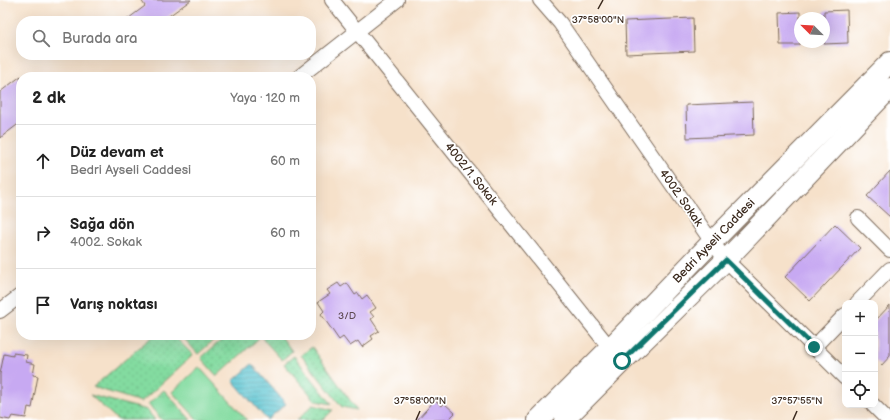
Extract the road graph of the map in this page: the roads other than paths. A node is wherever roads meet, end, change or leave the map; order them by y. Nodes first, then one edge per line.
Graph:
1 (332, 0) edge
2 (397, 0) edge
3 (540, 0) edge
4 (357, 32) junction
5 (890, 62) edge
6 (305, 72) edge
7 (890, 88) edge
8 (858, 218) dead end
9 (712, 242) junction
10 (890, 250) edge
11 (726, 260) junction
12 (890, 269) edge
13 (16, 299) edge
14 (860, 300) edge
15 (0, 311) edge
16 (842, 318) edge
17 (814, 347) junction
18 (610, 348) junction
19 (842, 375) edge
20 (538, 420) edge
21 (564, 420) edge

1 - 4 street, 4002/1. Sokak
2 - 4 street
3 - 9 street, 4002. Sokak
4 - 6 street
4 - 18 street, 4002/1. Sokak
5 - 9 main road, Bedri Ayseli Caddesi
7 - 11 main road, Bedri Ayseli Caddesi
8 - 10 street
9 - 11 street, 4002. Sokak
9 - 18 main road, Bedri Ayseli Caddesi
11 - 17 street, 4002. Sokak
11 - 21 main road, Bedri Ayseli Caddesi
12 - 14 street
13 - 15 street
16 - 17 street
17 - 19 street, 4002. Sokak
18 - 20 main road, Bedri Ayseli Caddesi

